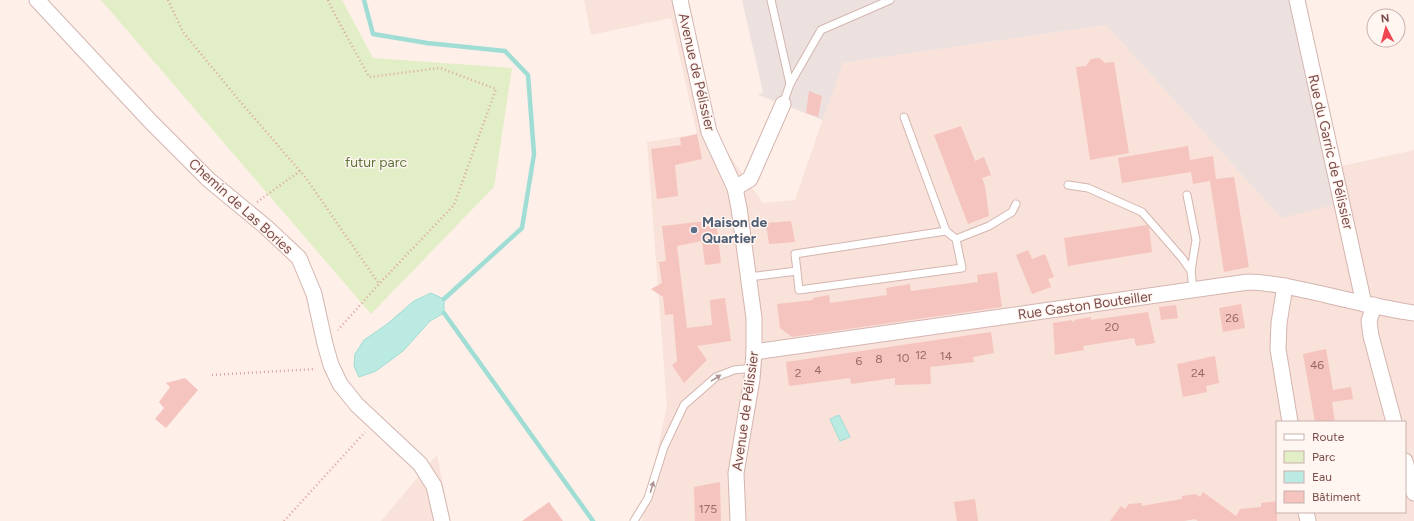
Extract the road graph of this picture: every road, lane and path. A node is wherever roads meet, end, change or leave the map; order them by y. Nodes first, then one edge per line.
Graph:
1 (37, 0) edge
2 (168, 0) edge
3 (328, 0) edge
4 (680, 0) edge
5 (771, 0) edge
6 (890, 0) edge
7 (1297, 0) edge
8 (790, 84) junction
9 (783, 104) joint
10 (904, 118) dead end
11 (300, 171) junction
12 (1068, 185) dead end
13 (735, 188) junction
14 (1187, 195) dead end
15 (1016, 204) dead end
16 (246, 210) junction
17 (946, 232) junction
18 (956, 240) junction
19 (797, 271) junction
20 (1191, 271) junction
21 (749, 277) junction
22 (379, 284) junction
23 (1285, 286) junction
24 (1193, 289) junction
25 (1369, 305) junction
26 (1414, 313) edge
27 (325, 344) junction
28 (754, 352) junction
29 (333, 368) junction
30 (753, 368) junction
31 (212, 375) dead end
32 (1290, 421) edge
33 (1394, 421) edge
34 (374, 422) junction
35 (1406, 465) edge
36 (1414, 493) edge
37 (284, 521) edge
38 (442, 521) edge
39 (634, 521) edge
40 (738, 521) edge

1 - 16 street, Chemin de Las Bories
2 - 11 path
3 - 22 path
4 - 13 street, Avenue de Pélissier
5 - 8 lane
6 - 8 lane
7 - 25 street, Rue du Garric de Pélissier
8 - 9 lane
9 - 13 street
10 - 17 lane
11 - 16 path
11 - 22 path
12 - 20 lane
13 - 21 street, Avenue de Pélissier
14 - 20 lane
15 - 18 lane
16 - 27 street, Chemin de Las Bories
17 - 18 lane
17 - 19 lane
18 - 19 lane
19 - 21 lane
20 - 24 lane
21 - 28 street, Avenue de Pélissier
22 - 27 path
23 - 24 street, Rue Gaston Bouteiller
23 - 25 street, Rue Gaston Bouteiller
23 - 32 street
24 - 28 street, Rue Gaston Bouteiller
25 - 26 street, Rue Gaston Bouteiller
25 - 33 street
27 - 29 street, Chemin de Las Bories
28 - 30 street, Avenue de Pélissier
29 - 31 path
29 - 34 street, Chemin de Las Bories
39 -> 30 lane
30 - 40 street, Avenue de Pélissier
34 - 37 path
34 - 38 street, Chemin de Las Bories
35 - 36 street

